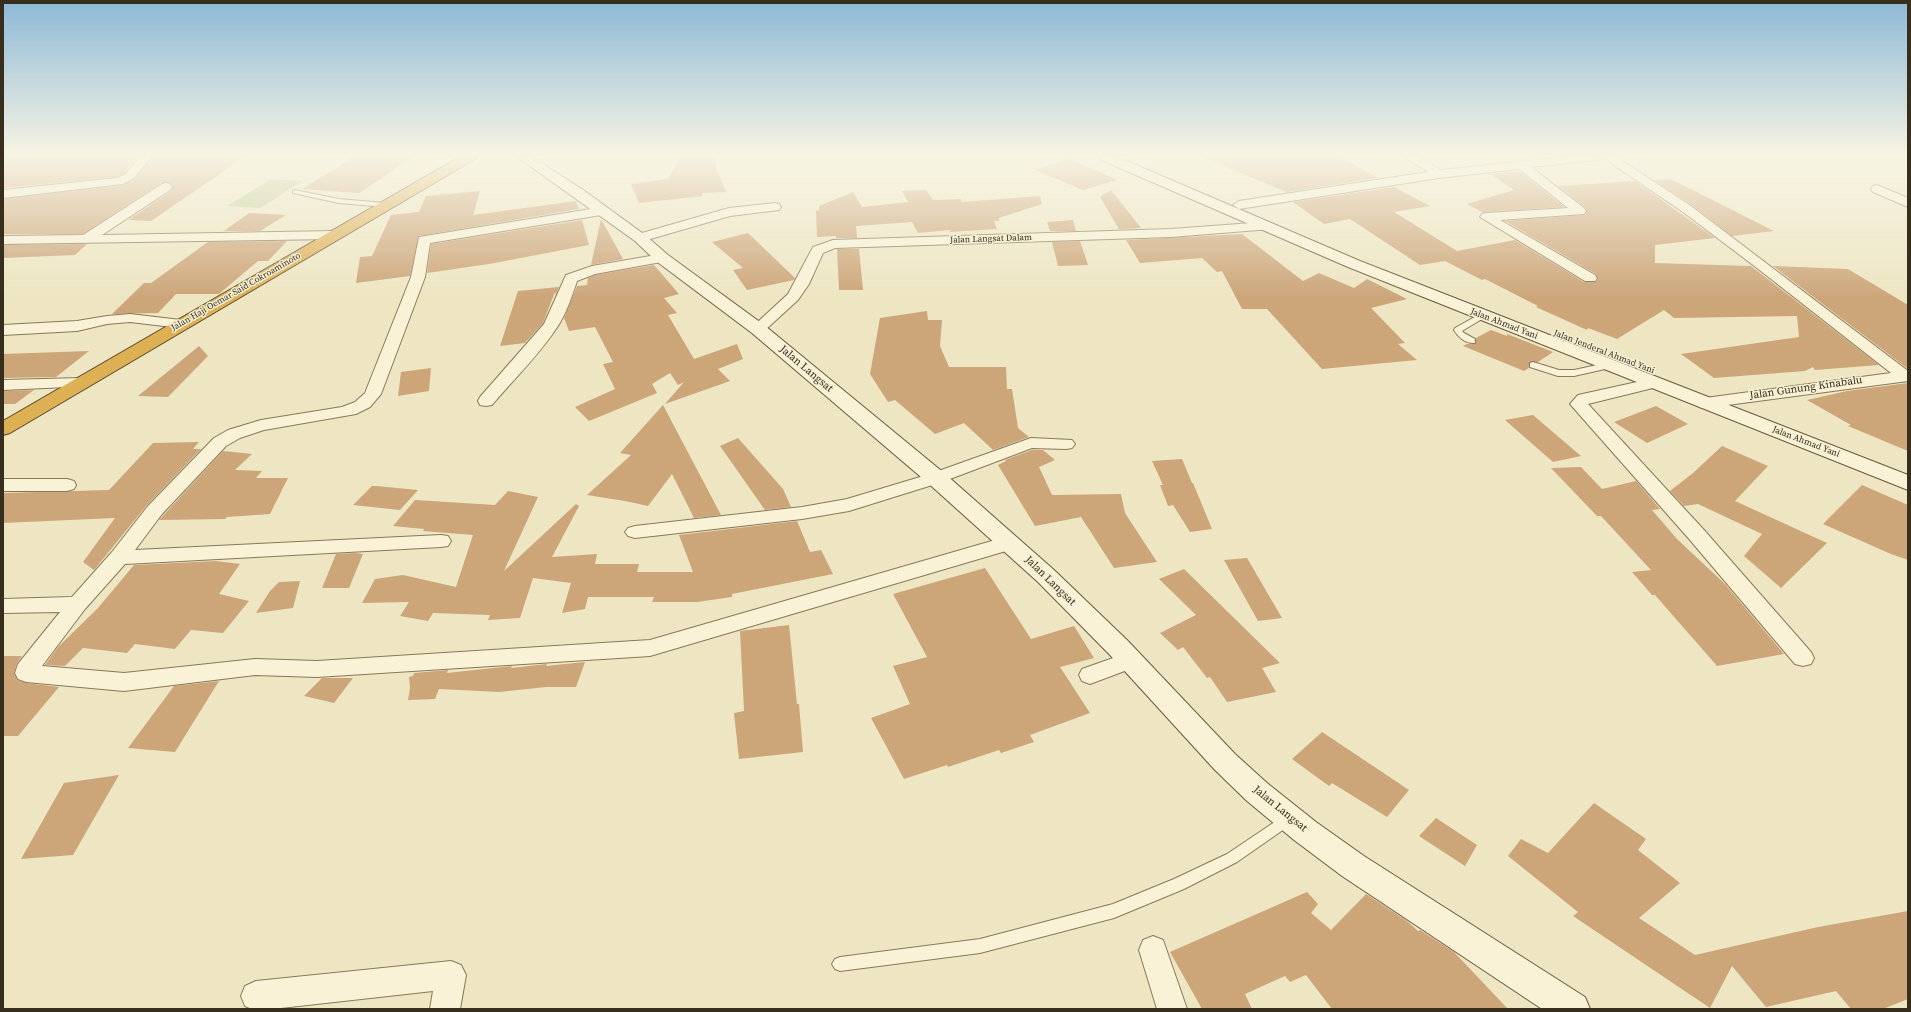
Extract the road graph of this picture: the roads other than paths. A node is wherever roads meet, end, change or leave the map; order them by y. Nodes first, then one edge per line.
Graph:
1 (141, 203) edge
2 (365, 203) edge
3 (388, 203) edge
4 (592, 203) edge
5 (1213, 203) edge
6 (1234, 203) edge
7 (1249, 203) edge
8 (1570, 203) edge
9 (1679, 203) edge
10 (385, 205) junction
11 (1238, 205) junction
12 (775, 207) dead end
13 (603, 211) junction
14 (1266, 226) junction
15 (334, 235) junction
16 (640, 238) junction
17 (86, 239) junction
18 (3, 240) edge
19 (662, 258) junction
20 (1590, 278) dead end
21 (1483, 316) junction
22 (181, 324) junction
23 (758, 328) junction
24 (3, 330) edge
25 (1472, 341) dead end
26 (1533, 365) dead end
27 (1611, 365) junction
28 (1906, 376) edge
29 (82, 383) junction
30 (1655, 383) junction
31 (3, 385) edge
32 (1726, 399) junction
33 (486, 401) dead end
34 (1705, 403) junction
35 (3, 429) edge
36 (1066, 444) dead end
37 (1908, 470) edge
38 (936, 478) junction
39 (1908, 483) edge
40 (3, 485) edge
41 (67, 485) dead end
42 (635, 532) dead end
43 (441, 542) dead end
44 (1010, 543) junction
45 (120, 558) junction
46 (78, 604) junction
47 (3, 606) edge
48 (1803, 658) dead end
49 (1130, 660) junction
50 (1090, 675) dead end
51 (1289, 818) junction
52 (1153, 950) dead end
53 (840, 964) dead end
54 (256, 996) dead end
55 (445, 1009) edge
56 (1172, 1009) edge
57 (1573, 1009) edge

1 - 17 street
2 - 10 lane
3 - 10 highway, Jalan Haji Oemar Said Cokroaminoto
4 - 13 main road, Jalan Langsat
5 - 14 main road, Jalan Ahmad Yani
6 - 11 main road, Jalan Jenderal Ahmad Yani
7 - 11 street
8 - 20 street
9 - 28 street
10 - 15 highway, Jalan Haji Oemar Said Cokroaminoto
11 - 32 main road, Jalan Jenderal Ahmad Yani
12 - 16 street
13 - 16 main road, Jalan Langsat
13 - 45 street
14 - 21 main road, Jalan Ahmad Yani
14 - 23 street, Jalan Langsat Dalam
15 - 17 street
15 - 22 highway, Jalan Haji Oemar Said Cokroaminoto
16 - 19 main road, Jalan Langsat
17 - 18 street
19 - 23 main road, Jalan Langsat
19 - 33 street
21 - 25 lane
21 - 27 main road, Jalan Ahmad Yani
22 - 24 street
22 - 29 highway, Jalan Haji Oemar Said Cokroaminoto
23 - 38 main road, Jalan Langsat
26 - 27 lane
27 - 30 main road, Jalan Ahmad Yani
28 - 32 street, Jalan Gunung Kinabalu
29 - 31 street
29 - 35 highway, Jalan Haji Oemar Said Cokroaminoto
30 - 34 main road, Jalan Ahmad Yani
30 - 48 street
32 - 34 street, Jalan Gunung Kinabalu
32 - 37 main road, Jalan Jenderal Ahmad Yani
34 - 39 main road, Jalan Ahmad Yani
36 - 38 street
38 - 42 street
38 - 44 main road, Jalan Langsat
40 - 41 street
43 - 45 street
44 - 46 street
44 - 49 main road, Jalan Langsat
45 - 46 street
46 - 47 street
49 - 50 street
49 - 51 main road, Jalan Langsat
51 - 53 lane
51 - 57 main road, Jalan Langsat
52 - 56 street
54 - 55 street

